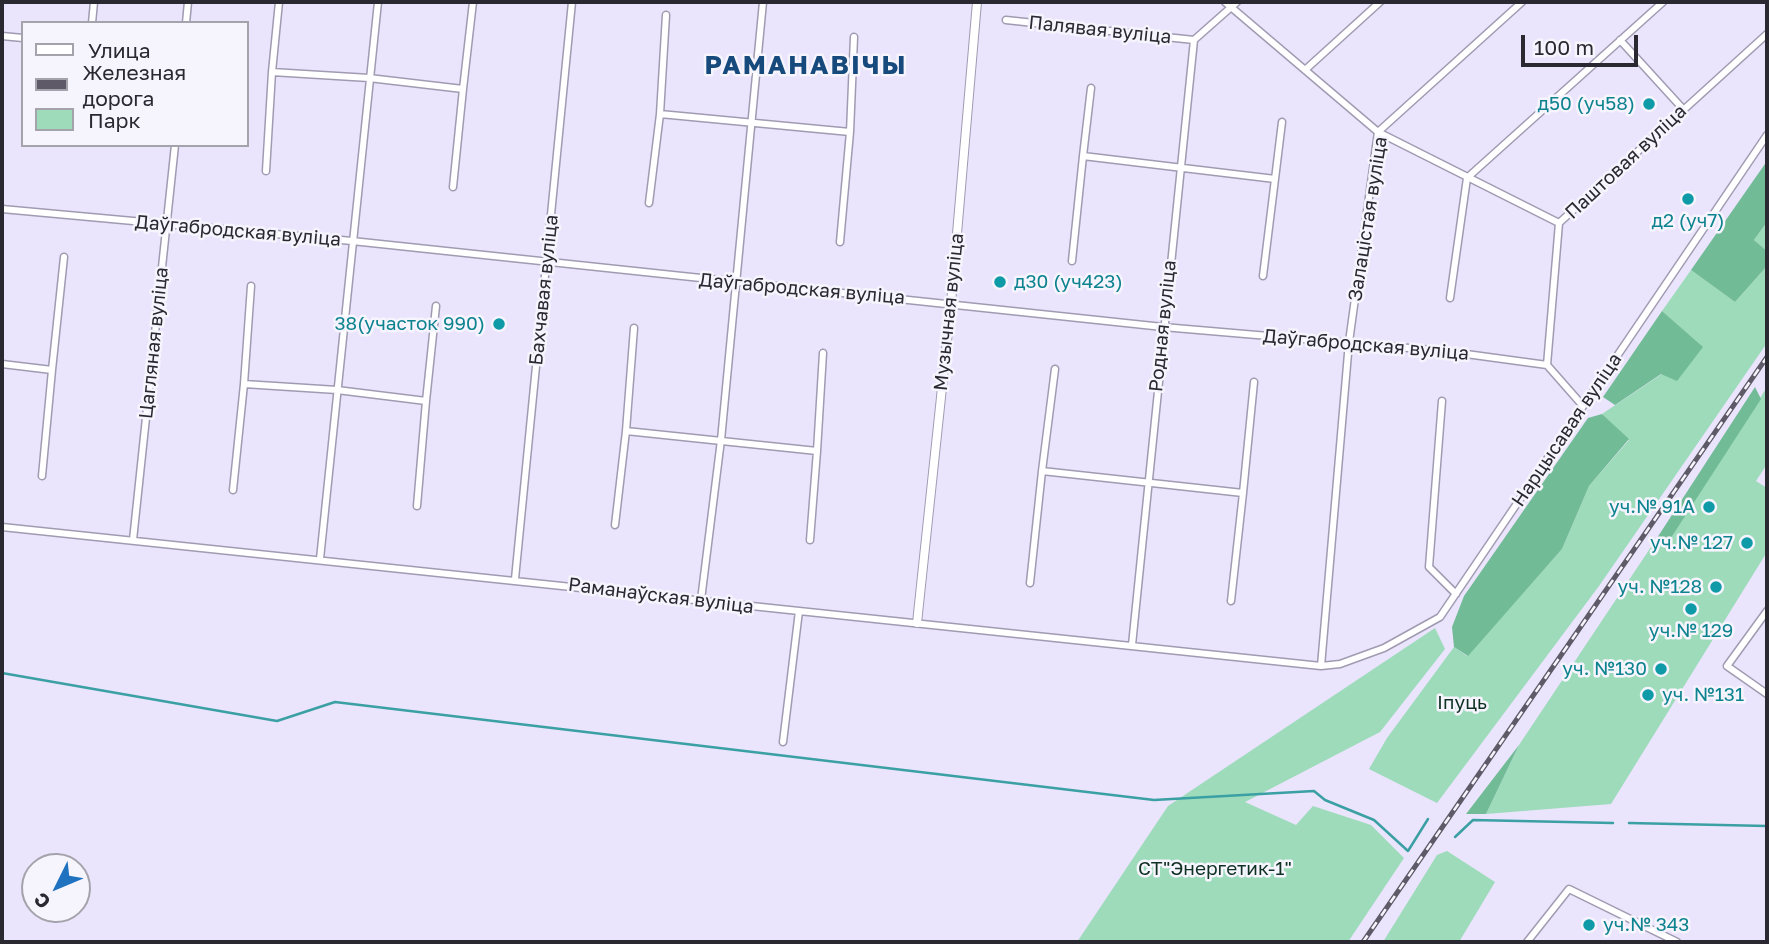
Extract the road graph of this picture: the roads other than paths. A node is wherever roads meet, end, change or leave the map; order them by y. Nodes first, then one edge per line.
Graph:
1 (93, 2) edge
2 (188, 2) edge
3 (279, 2) edge
4 (378, 2) edge
5 (473, 2) edge
6 (572, 2) edge
7 (763, 2) edge
8 (977, 2) edge
9 (1237, 2) edge
10 (1380, 2) edge
11 (1522, 2) edge
12 (1663, 2) edge
13 (1228, 5) edge
14 (666, 15) dead end
15 (1006, 20) dead end
16 (92, 21) edge
17 (186, 21) edge
18 (1767, 34) edge
19 (2, 36) edge
20 (854, 37) dead end
21 (21, 38) edge
22 (1194, 40) junction
23 (1620, 40) junction
24 (1305, 70) junction
25 (272, 72) junction
26 (369, 78) junction
27 (1091, 88) dead end
28 (463, 89) junction
29 (1683, 109) junction
30 (660, 114) junction
31 (751, 121) junction
32 (1282, 122) dead end
33 (850, 132) junction
34 (1378, 132) junction
35 (1767, 135) edge
36 (175, 147) edge
37 (1083, 156) junction
38 (1179, 166) junction
39 (266, 171) dead end
40 (1275, 178) junction
41 (1467, 178) junction
42 (453, 187) dead end
43 (649, 203) dead end
44 (2, 209) edge
45 (1559, 223) junction
46 (167, 226) junction
47 (352, 241) junction
48 (840, 243) dead end
49 (64, 257) dead end
50 (1072, 261) dead end
51 (546, 263) junction
52 (1262, 276) dead end
53 (735, 284) junction
54 (251, 286) dead end
55 (1450, 298) dead end
56 (951, 303) junction
57 (436, 306) dead end
58 (1163, 327) junction
59 (634, 328) dead end
60 (1349, 342) junction
61 (823, 353) dead end
62 (2, 364) edge
63 (1547, 365) junction
64 (1055, 369) dead end
65 (52, 370) junction
66 (1254, 382) dead end
67 (244, 384) junction
68 (337, 390) junction
69 (426, 401) junction
70 (1442, 401) dead end
71 (1583, 406) junction
72 (626, 431) junction
73 (721, 440) junction
74 (817, 451) junction
75 (1042, 471) junction
76 (43, 476) dead end
77 (1147, 485) junction
78 (233, 490) dead end
79 (1243, 493) junction
80 (417, 506) dead end
81 (615, 525) dead end
82 (2, 527) edge
83 (133, 540) junction
84 (810, 540) dead end
85 (320, 559) junction
86 (515, 579) junction
87 (1030, 583) dead end
88 (1456, 594) junction
89 (701, 600) junction
90 (1231, 601) dead end
91 (799, 611) junction
92 (1767, 611) edge
93 (917, 623) junction
94 (1132, 645) junction
95 (1321, 666) junction
96 (1767, 694) edge
97 (783, 742) dead end
98 (1527, 942) edge
99 (1677, 942) edge

1 - 16 street
2 - 17 street
3 - 25 street
4 - 26 street
5 - 28 street
6 - 51 street, Бахчавая вуліца
7 - 31 street
8 - 56 street, Музычная вуліца
9 - 13 street
10 - 24 street
11 - 34 street, Залацістая вуліца
12 - 23 street
13 - 22 street
13 - 24 street
14 - 30 street
15 - 22 street, Палявая вуліца
18 - 29 street, Паштовая вуліца
19 - 21 street
20 - 33 street
22 - 38 street, Родная вуліца
23 - 29 street
23 - 41 street
24 - 34 street
25 - 26 street
25 - 39 street
26 - 28 street
26 - 47 street
27 - 37 street
28 - 42 street
29 - 45 street, Паштовая вуліца
30 - 31 street
30 - 43 street
31 - 33 street
31 - 53 street
32 - 40 street
33 - 48 street
34 - 41 street
34 - 60 street, Залацістая вуліца
35 - 71 street, Нарцысавая вуліца
36 - 46 street, Цагляная вуліца
37 - 38 street
37 - 50 street
38 - 40 street
38 - 58 street, Родная вуліца
40 - 52 street
41 - 45 street
41 - 55 street
44 - 46 street, Даўгабродская вуліца
45 - 63 street, Паштовая вуліца
46 - 47 street, Даўгабродская вуліца
46 - 83 street, Цагляная вуліца
47 - 51 street, Даўгабродская вуліца
47 - 68 street
49 - 65 street
51 - 53 street, Даўгабродская вуліца
51 - 86 street, Бахчавая вуліца
53 - 56 street, Даўгабродская вуліца
53 - 73 street
54 - 67 street
56 - 58 street, Даўгабродская вуліца
56 - 93 street, Музычная вуліца
57 - 69 street
58 - 60 street, Даўгабродская вуліца
58 - 77 street, Родная вуліца
59 - 72 street
60 - 63 street, Даўгабродская вуліца
60 - 95 street, Залацістая вуліца
61 - 74 street
62 - 65 street
63 - 71 street
64 - 75 street
65 - 76 street
66 - 79 street
67 - 68 street
67 - 78 street
68 - 69 street
68 - 85 street
69 - 80 street
70 - 88 street
71 - 88 street, Нарцысавая вуліца
72 - 73 street
72 - 81 street
73 - 74 street
73 - 89 street
74 - 84 street
75 - 77 street
75 - 87 street
77 - 79 street
77 - 94 street, Родная вуліца
79 - 90 street
82 - 83 street, Раманаўская вуліца
83 - 85 street, Раманаўская вуліца
85 - 86 street, Раманаўская вуліца
86 - 89 street, Раманаўская вуліца
88 - 95 street, Нарцысавая вуліца
89 - 91 street, Раманаўская вуліца
91 - 93 street, Раманаўская вуліца
91 - 97 street
92 - 96 street
93 - 94 street, Раманаўская вуліца
94 - 95 street, Раманаўская вуліца
98 - 99 street

